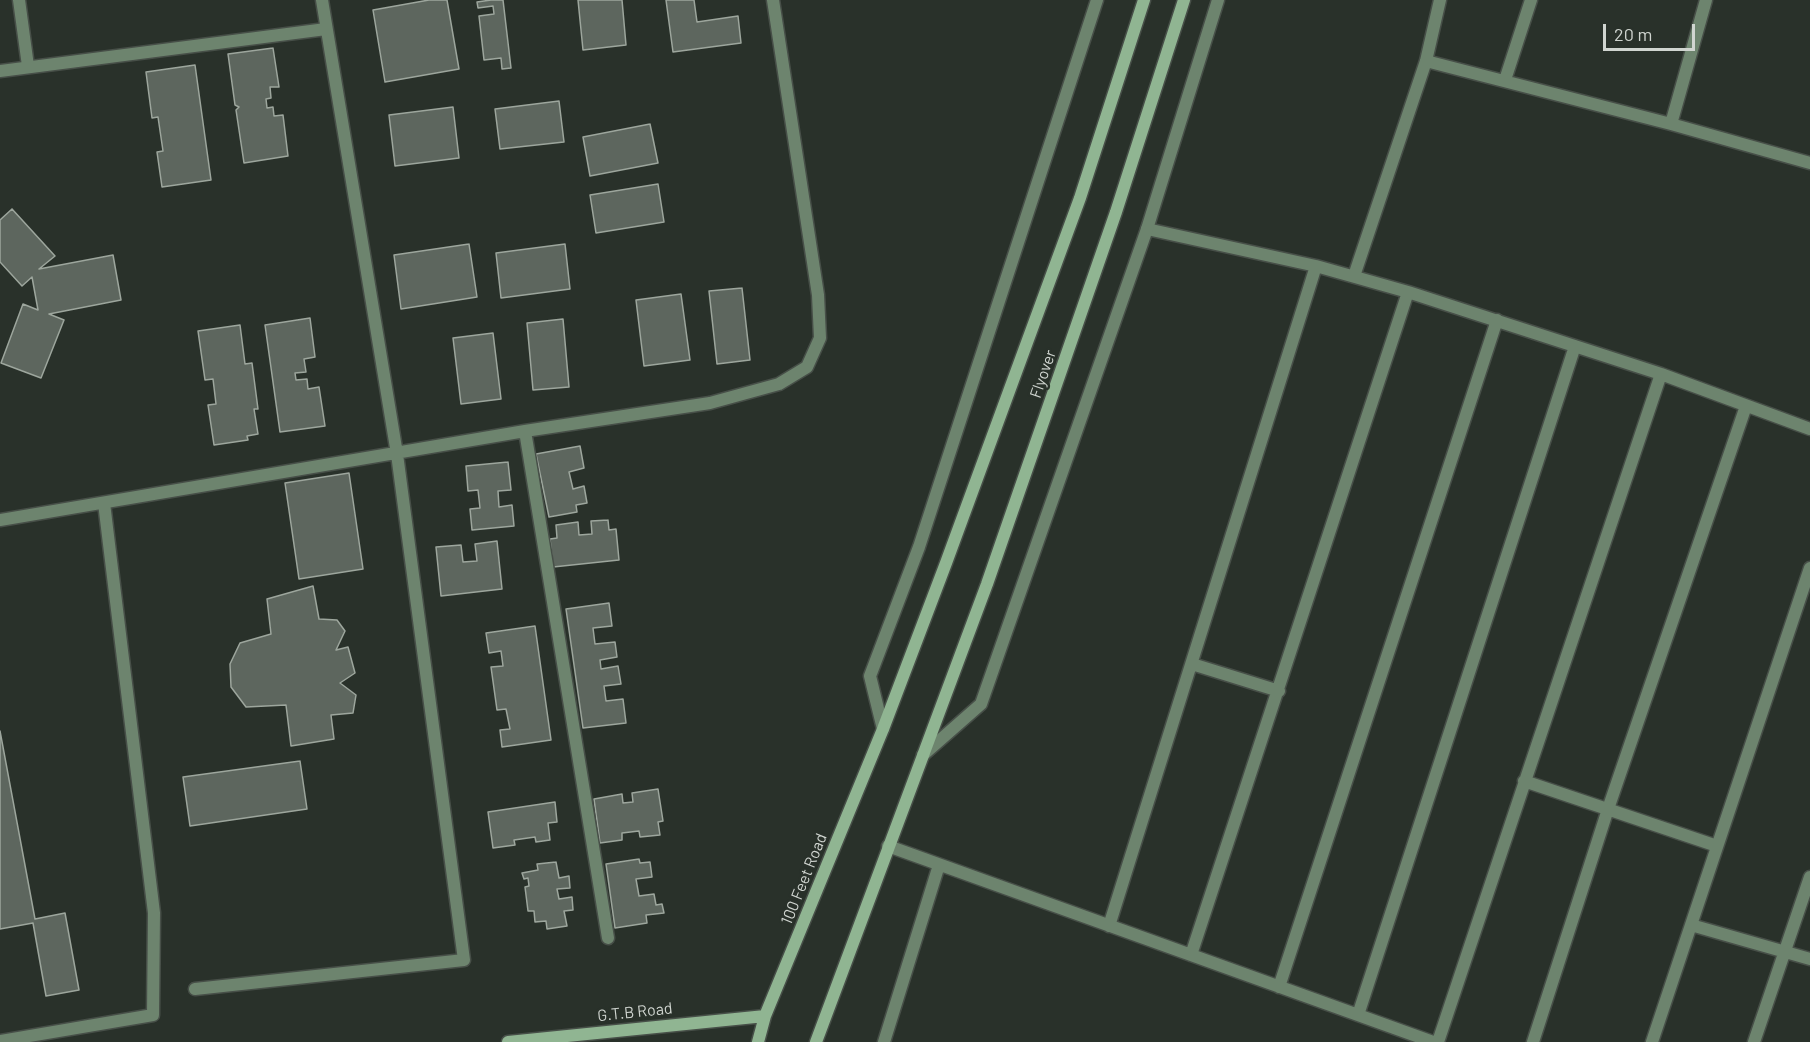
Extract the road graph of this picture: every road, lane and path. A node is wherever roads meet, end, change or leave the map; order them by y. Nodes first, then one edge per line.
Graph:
1 (19, 0) edge
2 (322, 0) edge
3 (773, 0) edge
4 (1097, 0) edge
5 (1144, 0) edge
6 (1184, 0) edge
7 (1218, 0) edge
8 (1440, 0) edge
9 (1531, 0) edge
10 (1706, 0) edge
11 (326, 29) junction
12 (1426, 61) junction
13 (28, 66) junction
14 (0, 71) edge
15 (1504, 80) junction
16 (1671, 124) junction
17 (1810, 163) edge
18 (1147, 229) junction
19 (1316, 266) junction
20 (1354, 276) junction
21 (1408, 292) junction
22 (1497, 320) junction
23 (1575, 346) junction
24 (1661, 374) junction
25 (1746, 406) junction
26 (1810, 429) edge
27 (525, 431) junction
28 (397, 454) junction
29 (104, 503) junction
30 (0, 520) edge
31 (1810, 568) edge
32 (1192, 664) junction
33 (1279, 691) junction
34 (883, 729) junction
35 (923, 755) junction
36 (1524, 781) junction
37 (1608, 809) junction
38 (888, 846) junction
39 (1717, 846) junction
40 (939, 865) junction
41 (1810, 877) edge
42 (1109, 926) junction
43 (1691, 926) junction
44 (608, 938) dead end
45 (1784, 951) junction
46 (1191, 955) junction
47 (1810, 958) edge
48 (1279, 987) junction
49 (195, 989) dead end
50 (1358, 1015) junction
51 (765, 1016) junction
52 (0, 1041) edge
53 (508, 1042) edge
54 (758, 1042) edge
55 (816, 1042) edge
56 (884, 1042) edge
57 (1435, 1042) edge
58 (1533, 1042) edge
59 (1652, 1042) edge
60 (1754, 1042) edge

1 - 13 street
2 - 11 street
3 - 27 street
4 - 34 street
5 - 34 main road, Flyover
6 - 35 main road, Flyover
7 - 18 street
8 - 12 street
9 - 15 street
10 - 16 street
11 - 13 street
11 - 28 street
12 - 15 street
12 - 20 street
13 - 14 street
15 - 16 street
16 - 17 street
18 - 19 street
18 - 35 street
19 - 20 street
19 - 32 street
20 - 21 street
21 - 22 street
21 - 33 street
22 - 23 street
22 - 48 street
23 - 24 street
23 - 50 street
24 - 25 street
24 - 36 street
25 - 26 street
25 - 37 street
27 - 28 street
27 - 44 street
28 - 29 street
28 - 49 street
29 - 30 street
29 - 52 street
31 - 39 street
32 - 33 street
32 - 42 street
33 - 46 street
34 - 51 main road, 100 Feet Road
35 - 38 main road
36 - 37 street
36 - 57 street
37 - 39 street
37 - 58 street
38 - 40 street
38 - 55 main road
39 - 43 street
40 - 42 street
40 - 56 street
41 - 45 street
42 - 46 street
43 - 45 street
43 - 59 street
45 - 47 street
45 - 60 street
46 - 48 street
48 - 50 street
50 - 57 street
51 - 53 main road, G.T.B Road
51 - 54 main road, 100 Feet Road

